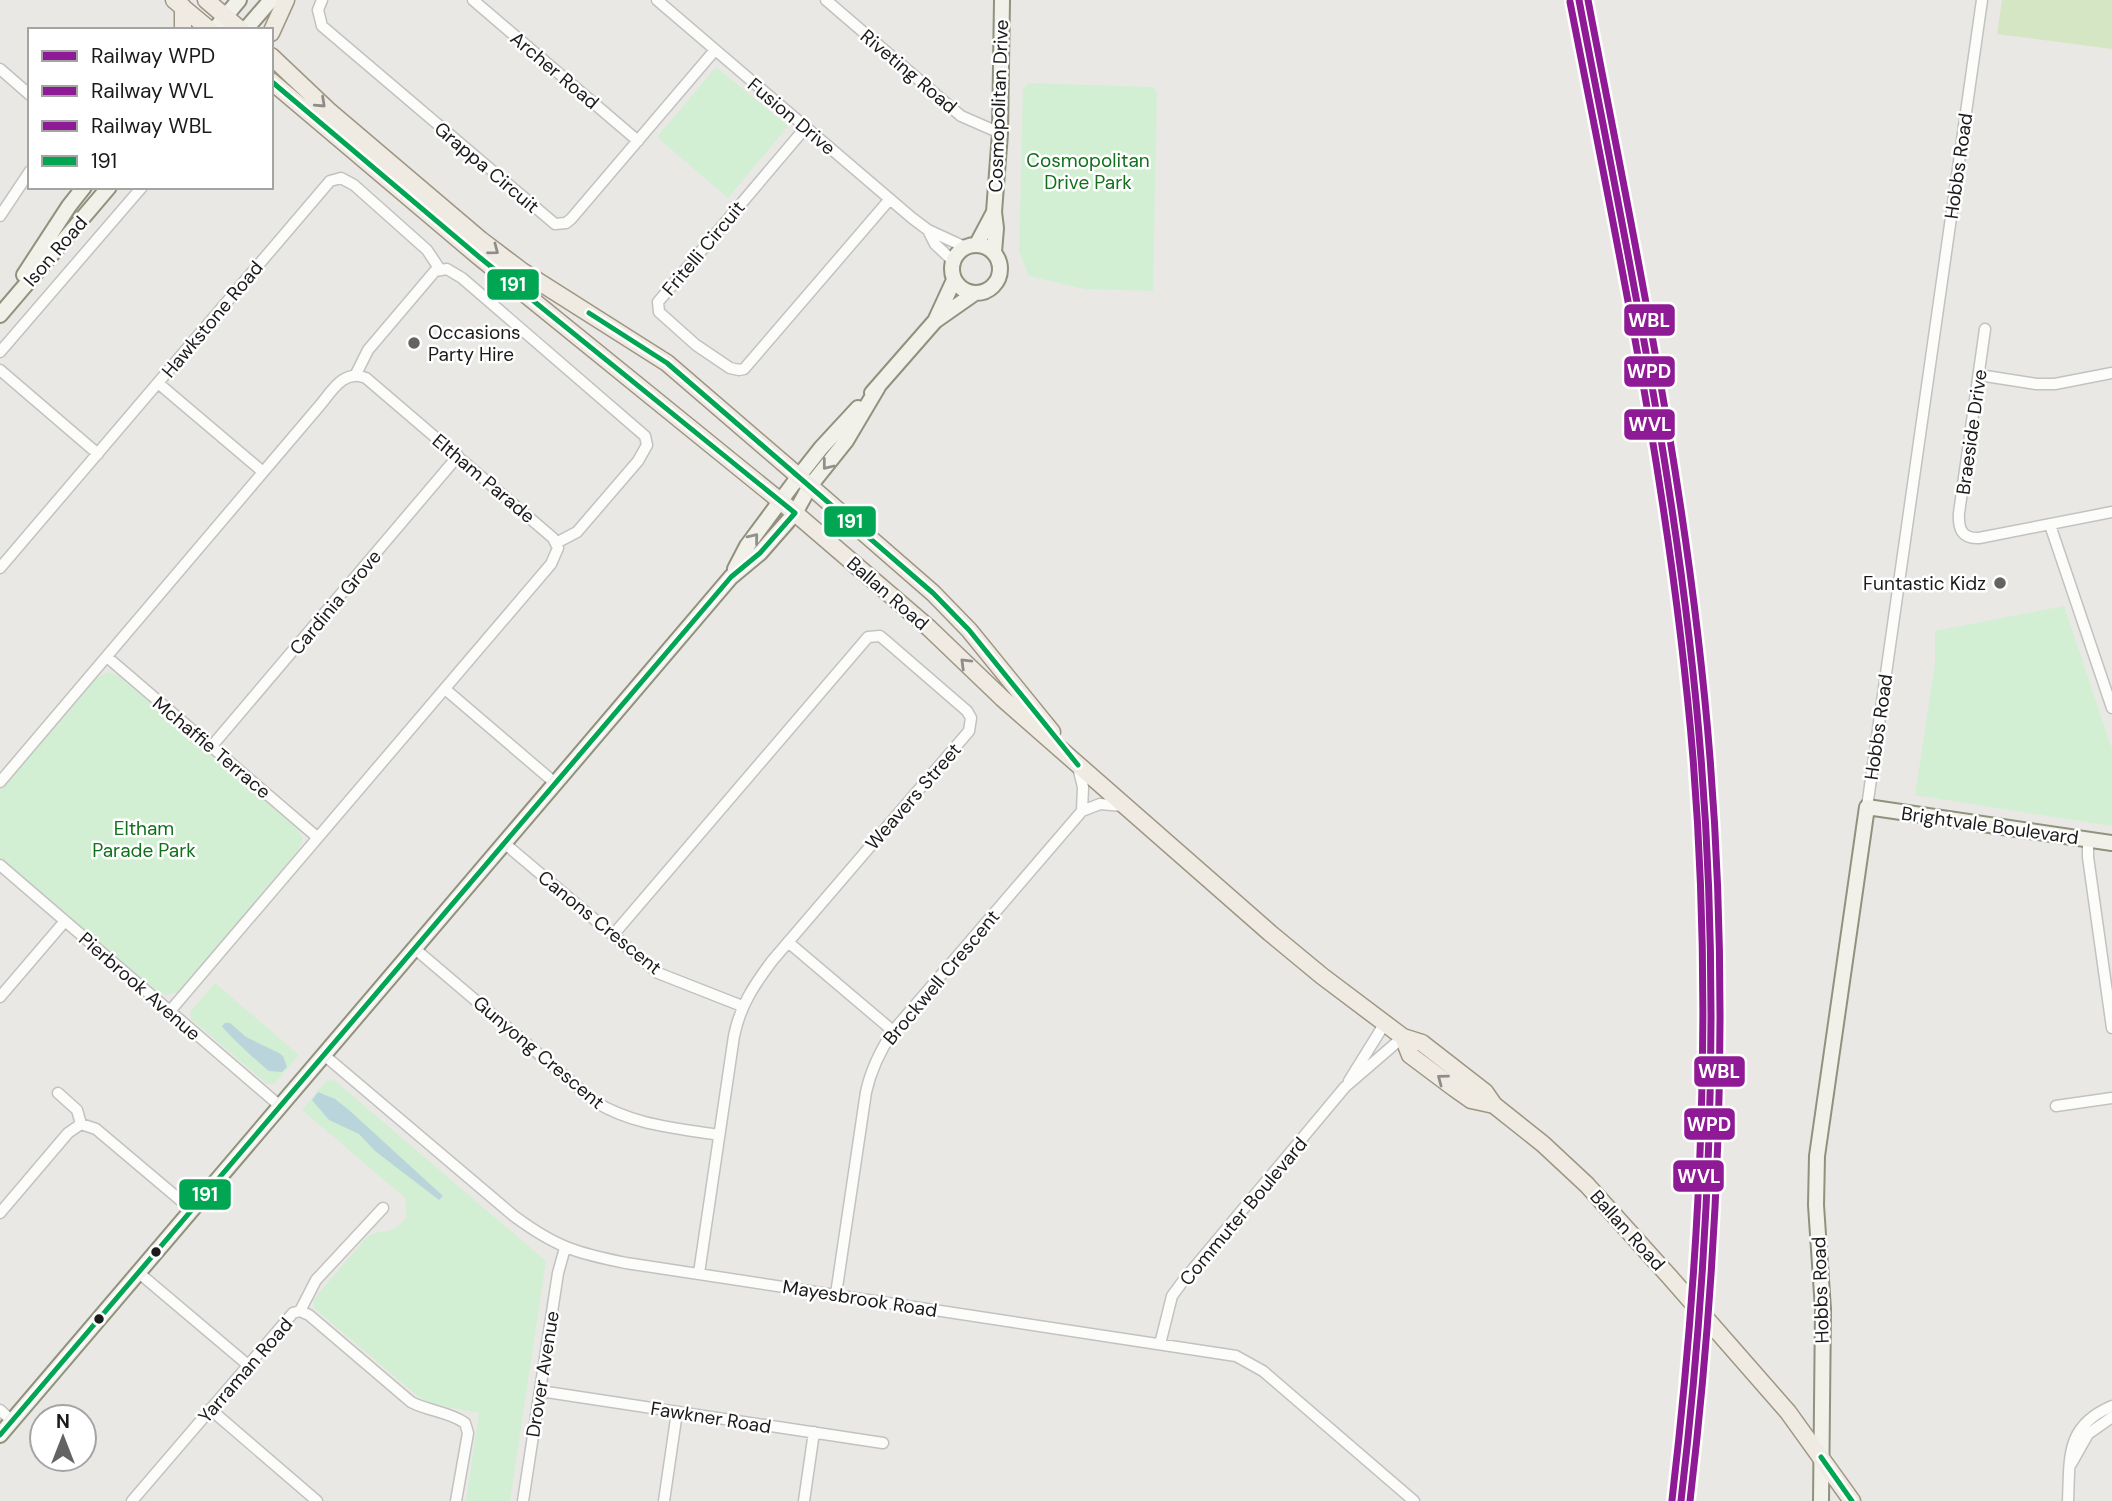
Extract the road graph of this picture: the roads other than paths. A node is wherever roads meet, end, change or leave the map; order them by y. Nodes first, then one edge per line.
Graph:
1 (206, 0) edge
2 (239, 0) edge
3 (271, 0) edge
4 (285, 0) edge
5 (321, 0) edge
6 (472, 0) edge
7 (657, 0) edge
8 (825, 0) edge
9 (1002, 0) edge
10 (1982, 0) edge
11 (178, 4) edge
12 (225, 16) junction
13 (183, 28) edge
14 (209, 28) edge
15 (214, 28) edge
16 (240, 28) edge
17 (245, 28) edge
18 (273, 28) edge
19 (715, 50) junction
20 (273, 56) edge
21 (0, 69) edge
22 (273, 83) edge
23 (28, 93) edge
24 (273, 93) edge
25 (302, 107) junction
26 (806, 127) junction
27 (1000, 133) junction
28 (638, 141) junction
29 (28, 174) edge
30 (82, 189) edge
31 (107, 189) edge
32 (140, 189) edge
33 (890, 199) junction
34 (993, 212) junction
35 (0, 216) edge
36 (928, 230) junction
37 (971, 245) junction
38 (994, 252) junction
39 (953, 261) junction
40 (439, 268) junction
41 (954, 280) junction
42 (975, 293) junction
43 (0, 313) edge
44 (935, 321) junction
45 (1985, 329) dead end
46 (0, 352) edge
47 (0, 370) edge
48 (2112, 373) edge
49 (356, 374) junction
50 (1979, 375) junction
51 (158, 383) junction
52 (878, 387) junction
53 (98, 453) junction
54 (458, 456) junction
55 (263, 472) junction
56 (805, 481) junction
57 (781, 502) junction
58 (2112, 512) edge
59 (794, 513) junction
60 (2050, 525) junction
61 (556, 543) junction
62 (0, 568) edge
63 (731, 577) junction
64 (107, 657) junction
65 (444, 689) junction
66 (2112, 708) edge
67 (211, 747) junction
68 (1078, 765) junction
69 (0, 782) edge
70 (555, 783) junction
71 (1126, 807) junction
72 (1867, 807) junction
73 (1082, 811) junction
74 (317, 837) junction
75 (2088, 840) junction
76 (504, 843) junction
77 (2112, 843) edge
78 (0, 866) edge
79 (65, 921) junction
80 (613, 935) junction
81 (788, 942) junction
82 (414, 948) junction
83 (0, 997) edge
84 (742, 1006) junction
85 (170, 1011) junction
86 (1385, 1023) junction
87 (2112, 1028) edge
88 (894, 1031) junction
89 (1403, 1037) junction
90 (324, 1055) junction
91 (1345, 1087) junction
92 (58, 1093) dead end
93 (2112, 1098) edge
94 (280, 1106) junction
95 (2056, 1106) dead end
96 (81, 1124) junction
97 (719, 1135) junction
98 (383, 1208) dead end
99 (192, 1210) junction
100 (0, 1213) edge
101 (565, 1248) junction
102 (139, 1273) junction
103 (699, 1273) junction
104 (836, 1294) junction
105 (300, 1311) junction
106 (1160, 1344) junction
107 (248, 1365) junction
108 (540, 1391) junction
109 (2112, 1406) edge
110 (211, 1409) junction
111 (0, 1410) edge
112 (677, 1412) junction
113 (2112, 1417) edge
114 (12, 1421) junction
115 (814, 1433) junction
116 (0, 1435) edge
117 (883, 1443) dead end
118 (1821, 1457) junction
119 (2069, 1468) junction
120 (132, 1501) edge
121 (317, 1501) edge
122 (456, 1501) edge
123 (523, 1501) edge
124 (664, 1501) edge
125 (803, 1501) edge
126 (1414, 1501) edge
127 (1821, 1501) edge
128 (1852, 1501) edge
129 (2068, 1501) edge

1 - 12 main road
2 - 12 street
3 - 17 street
4 - 18 main road
5 - 28 street, Grappa Circuit
6 - 28 street, Archer Road
7 - 19 street, Fusion Drive
8 - 27 street, Riveting Road
9 - 27 street, Cosmopolitan Drive
10 - 72 street, Hobbs Road
11 - 13 main road
11 - 14 main road
12 - 15 street
12 - 16 main road
19 - 26 street, Fusion Drive
19 - 28 street, Grappa Circuit
20 -> 56 main road, Ballan Road
21 - 23 street
22 - 25 main road, Ballan Road
24 - 25 main road
25 - 57 main road, Ballan Road
26 - 33 street, Fusion Drive
26 - 33 street, Fritelli Circuit
27 - 34 street, Cosmopolitan Drive
29 - 35 street
30 - 43 street, Ison Road
31 - 43 street, Ison Road
32 - 46 street
33 - 36 street, Fusion Drive
34 - 37 street, Cosmopolitan Drive
34 - 38 street, Cosmopolitan Drive
36 - 37 street, Fusion Drive
36 - 39 street, Fusion Drive
37 - 38 street
37 - 39 street
38 - 42 street
39 - 41 street
40 - 49 street
40 - 51 street, Hawkstone Road
40 - 61 street
41 - 42 street
41 - 44 street
42 - 44 street
44 - 52 street
45 - 50 street, Braeside Drive
47 - 53 street
48 - 50 street
49 - 54 street, Eltham Parade
49 - 55 street
50 - 60 street, Braeside Drive
51 - 53 street, Hawkstone Road
51 - 55 street
52 -> 56 street
52 - 56 street
53 - 62 street, Hawkstone Road
54 - 61 street, Eltham Parade
54 - 67 street, Cardinia Grove
55 - 64 street
56 - 57 street
56 - 59 street
56 - 68 main road, Ballan Road
57 - 59 main road, Ballan Road
63 -> 57 street
58 - 60 street
59 - 63 street
68 -> 59 main road, Ballan Road
60 - 66 street
61 - 65 street
63 - 70 street
64 - 67 street, Mchaffie Terrace
64 - 69 street
65 - 70 street
65 - 74 street
67 - 74 street, Mchaffie Terrace
68 - 71 main road, Ballan Road
68 - 73 street
70 - 76 street
71 - 73 street
71 - 86 main road, Ballan Road
72 - 75 street, Brightvale Boulevard
72 - 118 street, Hobbs Road
73 - 88 street, Brockwell Crescent
74 - 85 street
75 - 77 street, Brightvale Boulevard
75 - 87 street
76 - 80 street, Canons Crescent
76 - 82 street
78 - 79 street, Pierbrook Avenue
79 - 83 street
79 - 85 street, Pierbrook Avenue
80 - 81 street, Weavers Street
80 - 84 street, Canons Crescent
81 - 84 street, Weavers Street
81 - 88 street
82 - 90 street
82 - 97 street, Gunyong Crescent
84 - 97 street, Weavers Street
85 - 94 street, Pierbrook Avenue
86 - 89 main road, Ballan Road
86 - 91 street, Commuter Boulevard
88 - 104 street, Brockwell Crescent
89 - 91 street, Commuter Boulevard
89 - 118 main road, Ballan Road
90 - 94 street
90 - 101 street, Mayesbrook Road
91 - 106 street, Commuter Boulevard
92 - 96 street
93 - 95 street
94 - 99 street
96 - 99 street
96 - 100 street
97 - 103 street, Weavers Street
98 - 105 street, Yarraman Road
99 - 102 street
101 - 103 street, Mayesbrook Road
101 - 108 street, Drover Avenue
102 - 107 street
102 - 114 street
103 - 104 street, Mayesbrook Road
104 - 106 street, Mayesbrook Road
105 - 107 street, Yarraman Road
105 - 122 street
106 - 126 street, Mayesbrook Road
107 - 110 street, Yarraman Road
108 - 112 street, Fawkner Road
108 - 123 street, Drover Avenue
109 - 119 street
110 - 120 street, Yarraman Road
110 - 121 street
111 - 114 street
112 - 115 street, Fawkner Road
112 - 124 street
113 - 119 street
114 - 116 street
115 - 117 street, Fawkner Road
115 - 125 street
118 - 127 street, Hobbs Road
118 - 128 main road, Ballan Road
119 - 129 street

